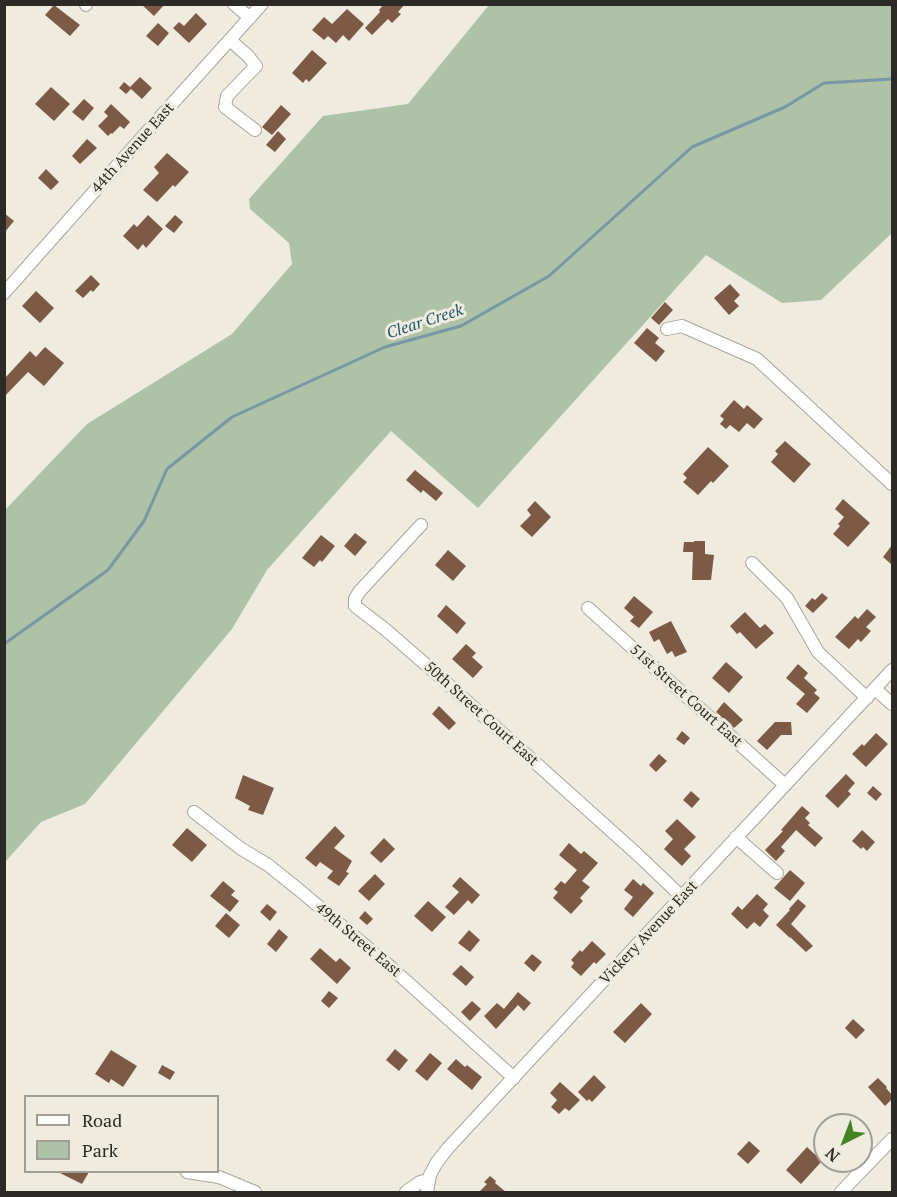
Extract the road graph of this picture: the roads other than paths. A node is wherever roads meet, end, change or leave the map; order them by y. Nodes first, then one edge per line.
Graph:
1 (234, 4) edge
2 (262, 4) edge
3 (250, 18) junction
4 (230, 40) junction
5 (255, 130) dead end
6 (4, 293) edge
7 (667, 329) dead end
8 (892, 484) edge
9 (421, 525) dead end
10 (752, 563) dead end
11 (588, 608) dead end
12 (892, 670) edge
13 (871, 693) junction
14 (892, 704) edge
15 (785, 785) junction
16 (194, 812) dead end
17 (736, 837) junction
18 (777, 873) dead end
19 (682, 897) junction
20 (514, 1078) junction
21 (891, 1145) edge
22 (193, 1173) edge
23 (428, 1186) edge
24 (246, 1191) edge
25 (406, 1192) edge
26 (841, 1192) edge

1 - 3 street
2 - 3 street, 44th Avenue East
3 - 4 street, 44th Avenue East
4 - 5 street
4 - 6 street, 44th Avenue East
7 - 8 street
9 - 19 street, 50th Street Court East
10 - 13 street
11 - 15 street, 51st Street Court East
12 - 13 street, Vickery Avenue East
13 - 14 street
13 - 15 street, Vickery Avenue East
15 - 17 street, Vickery Avenue East
16 - 20 street, 49th Street East
17 - 18 street
17 - 19 street, Vickery Avenue East
19 - 20 street, Vickery Avenue East
20 - 23 street, Vickery Avenue East
21 - 26 street
22 - 24 street
23 - 25 street, Vickery Avenue East

